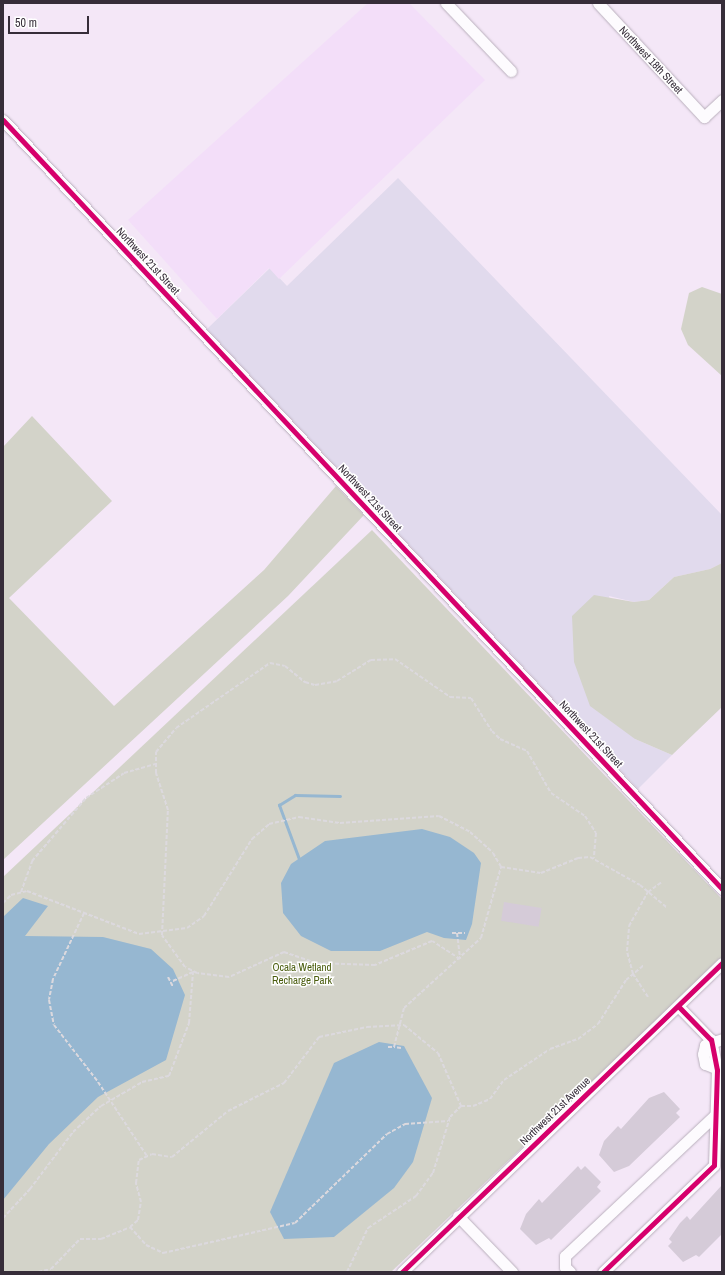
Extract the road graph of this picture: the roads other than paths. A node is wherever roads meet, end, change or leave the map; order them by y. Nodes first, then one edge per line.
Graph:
1 (446, 3) edge
2 (598, 3) edge
3 (511, 71) dead end
4 (722, 100) edge
5 (3, 120) edge
6 (722, 889) edge
7 (722, 963) edge
8 (678, 1006) junction
9 (717, 1039) edge
10 (719, 1070) edge
11 (716, 1114) junction
12 (458, 1216) junction
13 (402, 1272) edge
14 (512, 1272) edge
15 (570, 1272) edge
16 (602, 1272) edge

1 - 3 street
2 - 4 street, Northwest 18th Street
5 - 6 street, Northwest 21st Street
7 - 8 street, Northwest 21st Avenue
8 - 9 street
8 - 12 street, Northwest 21st Avenue
9 - 10 street
10 - 11 street
11 - 15 street
11 - 16 street
12 - 13 street, Northwest 21st Avenue
12 - 14 street

